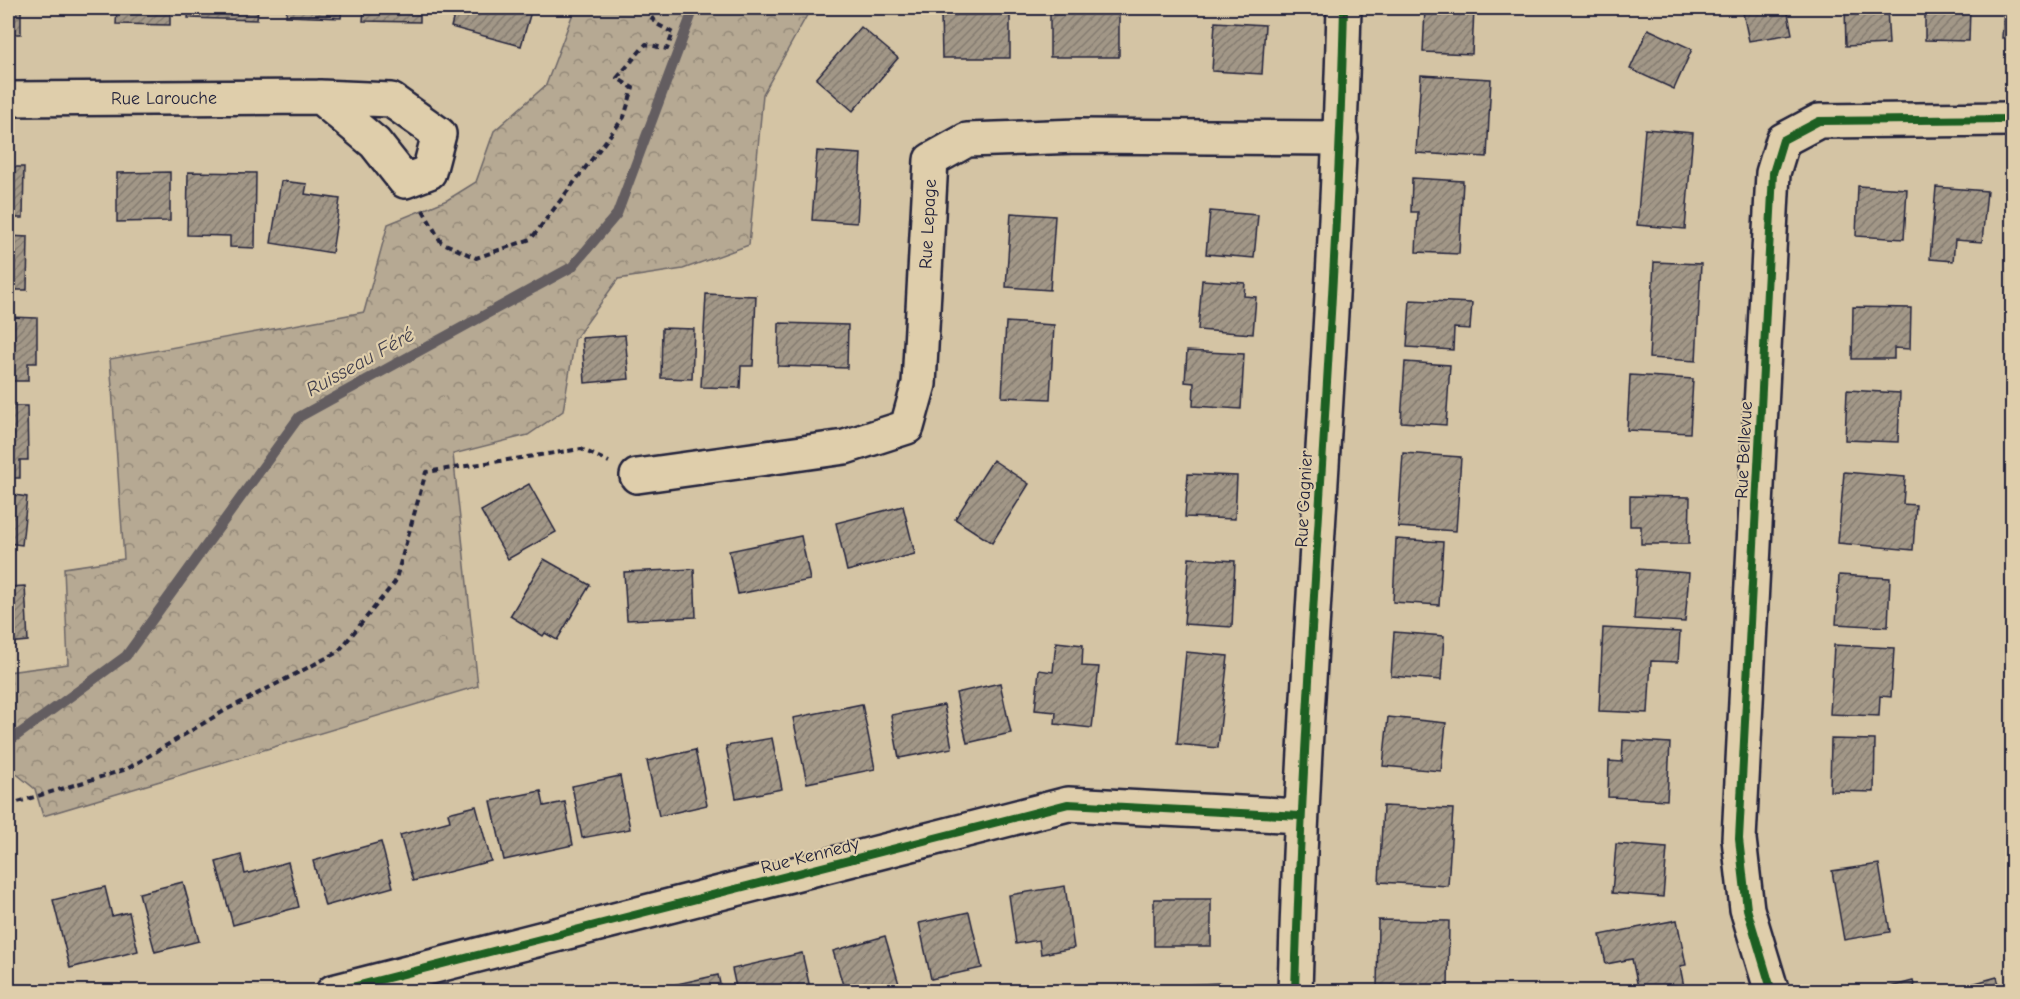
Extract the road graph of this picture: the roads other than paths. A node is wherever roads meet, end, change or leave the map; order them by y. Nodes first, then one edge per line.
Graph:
1 (1344, 8) edge
2 (320, 97) junction
3 (8, 99) edge
4 (2013, 119) edge
5 (1341, 138) junction
6 (638, 476) road end
7 (1300, 816) junction
8 (333, 992) edge
9 (1295, 992) edge
10 (1772, 992) edge

1 - 5 street, Rue Gagnier
2 - 2 street, Rue Larouche
2 - 3 street, Rue Larouche
4 - 10 street, Rue Bellevue
5 - 6 street, Rue Lepage
5 - 7 street, Rue Gagnier
7 - 8 street, Rue Kennedy
7 - 9 street, Rue Gagnier

